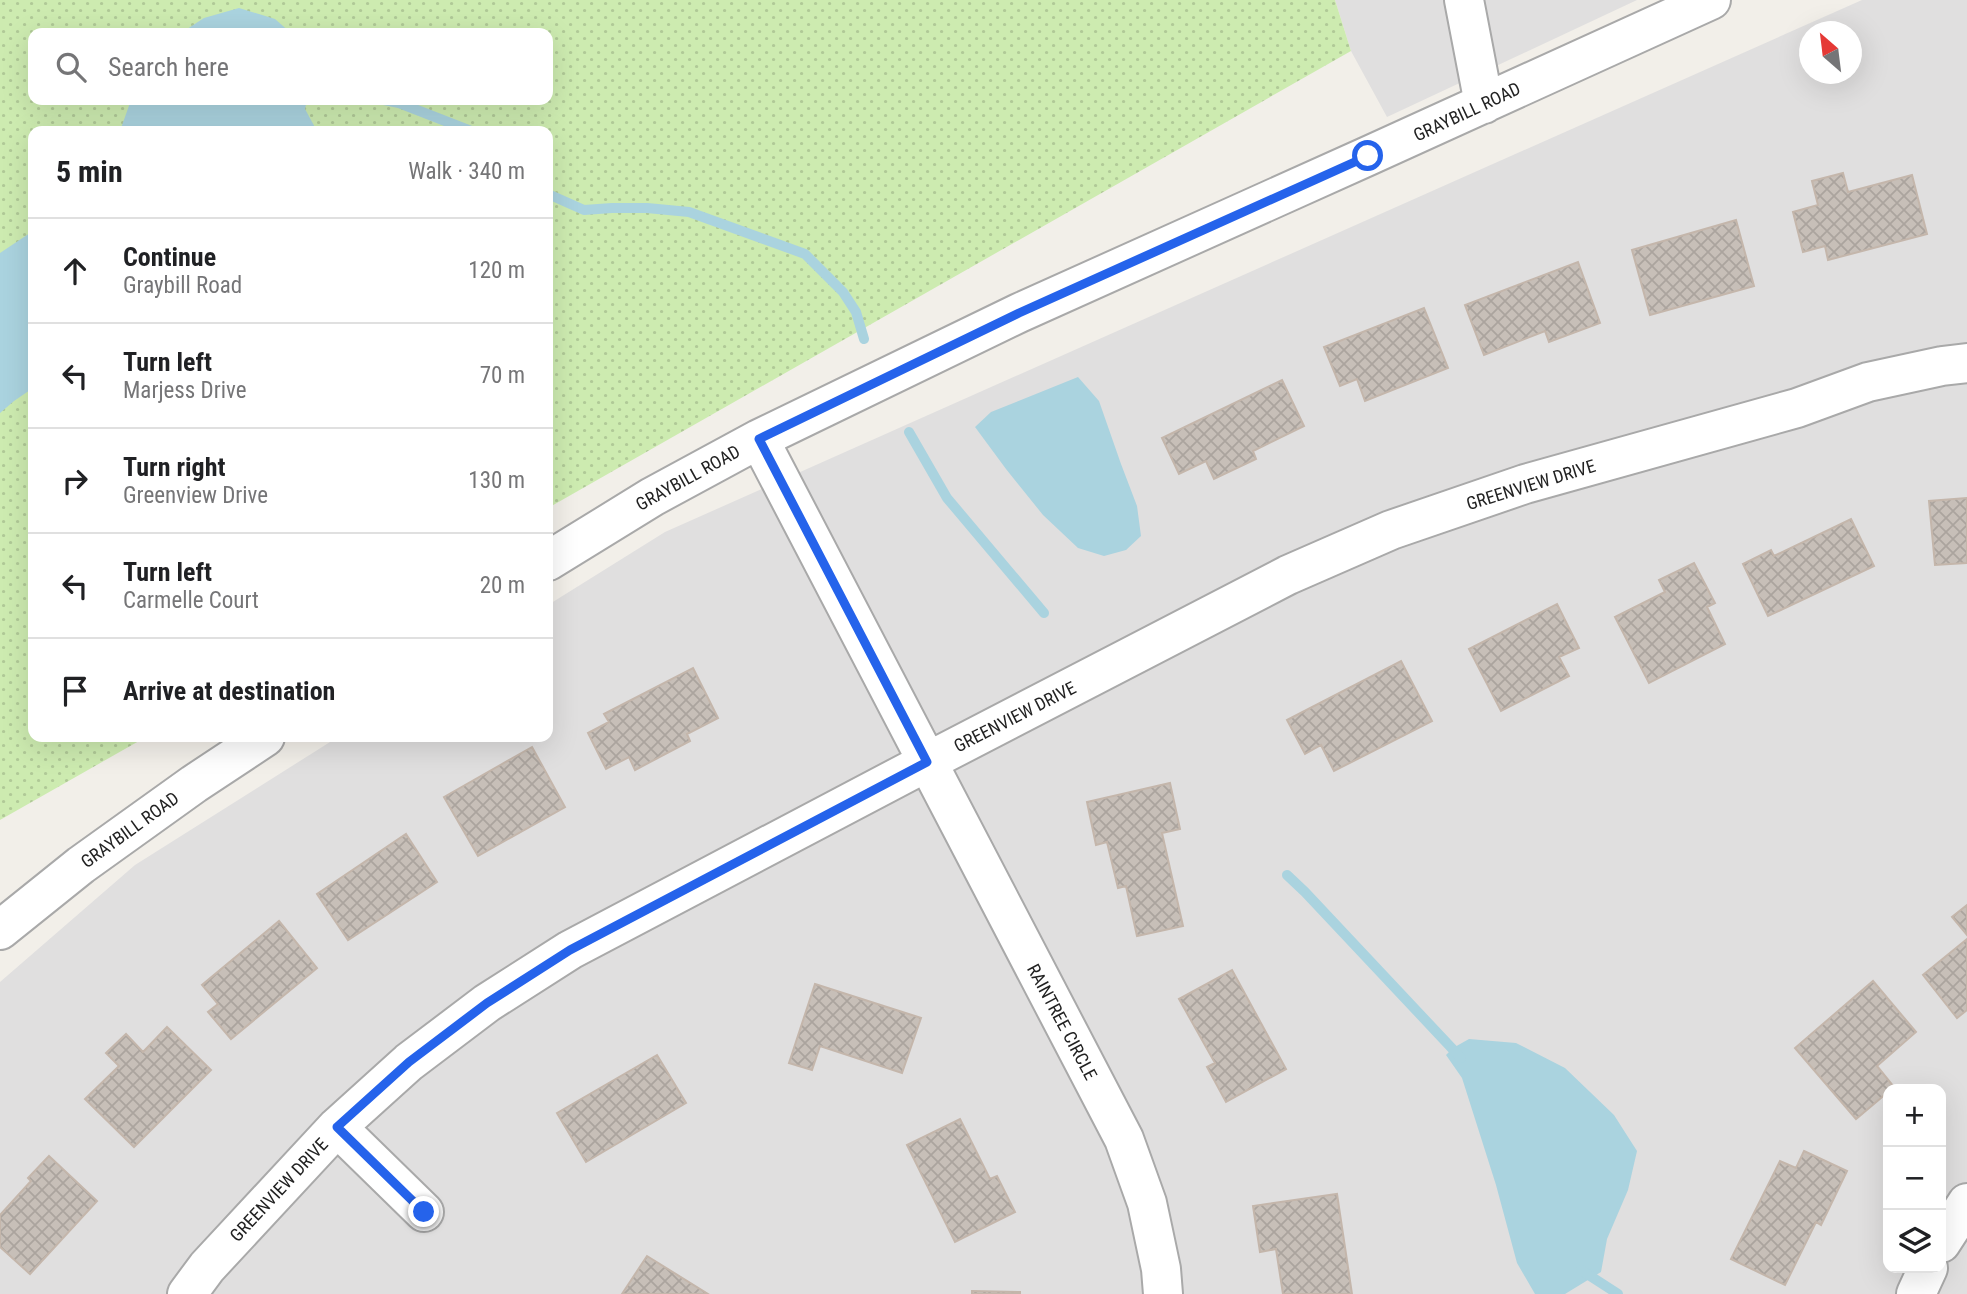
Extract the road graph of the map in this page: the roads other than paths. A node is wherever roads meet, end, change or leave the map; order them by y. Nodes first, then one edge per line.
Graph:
1 (1464, 0) edge
2 (1711, 0) edge
3 (1484, 104) junction
4 (1967, 363) edge
5 (759, 439) junction
6 (553, 558) edge
7 (257, 742) edge
8 (927, 762) junction
9 (0, 930) edge
10 (337, 1127) junction
11 (1967, 1203) edge
12 (424, 1212) dead end
13 (1946, 1235) edge
14 (1926, 1273) edge
15 (187, 1294) edge
16 (1163, 1294) edge
17 (1916, 1294) edge

1 - 3 street
2 - 3 street, GRAYBILL ROAD
3 - 5 street, GRAYBILL ROAD
4 - 8 street, GREENVIEW DRIVE
5 - 6 street, GRAYBILL ROAD
5 - 8 street, RAINTREE CIRCLE
7 - 9 street, GRAYBILL ROAD
8 - 10 street, GREENVIEW DRIVE
8 - 16 street, RAINTREE CIRCLE
10 - 12 street
10 - 15 street, GREENVIEW DRIVE
11 - 13 street
14 - 17 street

